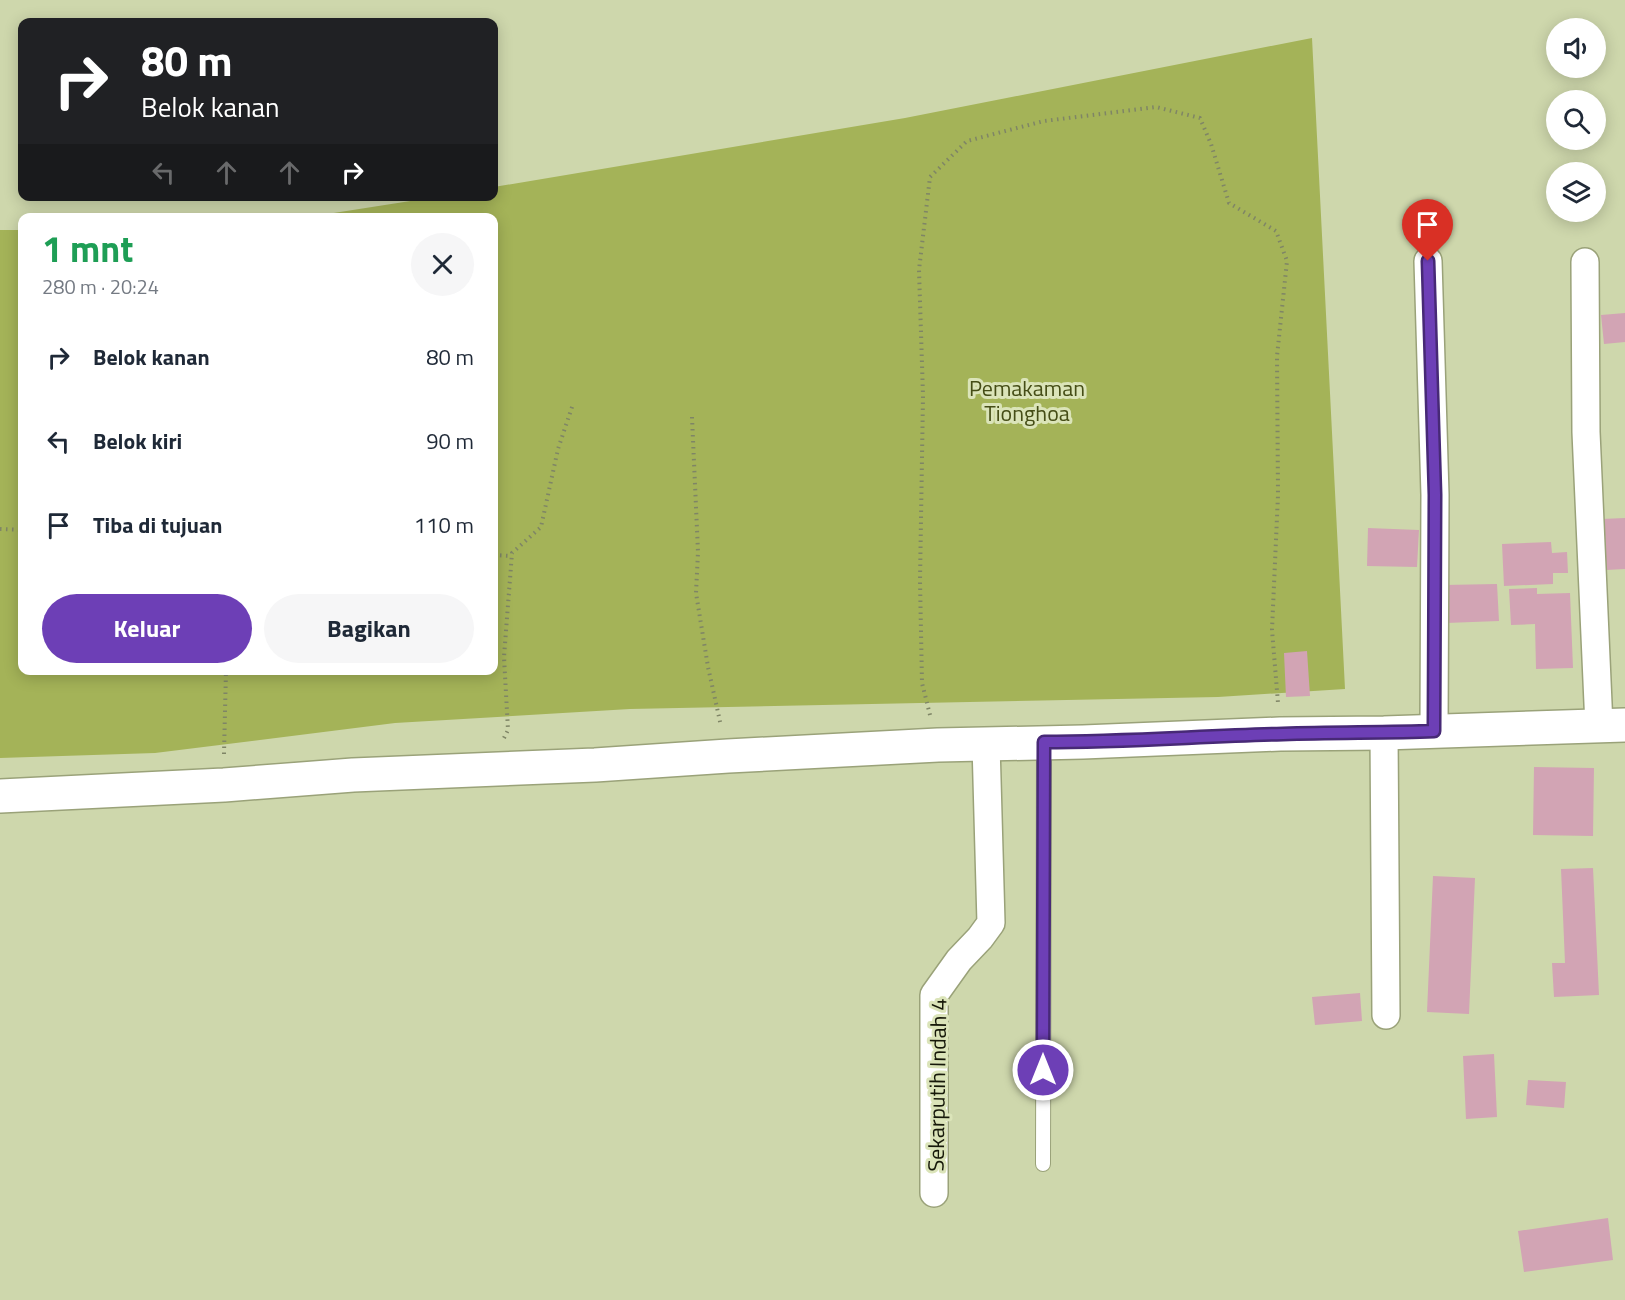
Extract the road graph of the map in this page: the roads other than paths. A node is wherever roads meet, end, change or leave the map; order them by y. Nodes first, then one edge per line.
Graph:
1 (1428, 261) dead end
2 (1585, 262) dead end
3 (1612, 726) edge
4 (1434, 731) junction
5 (1384, 733) junction
6 (1044, 742) junction
7 (987, 744) junction
8 (0, 796) edge
9 (1386, 1015) dead end
10 (1043, 1164) dead end
11 (934, 1193) dead end

1 - 4 street
2 - 3 street
3 - 4 street
4 - 5 street
5 - 6 street
5 - 9 street
6 - 7 street
6 - 10 lane
7 - 8 street
7 - 11 street, Sekarputih Indah 4

